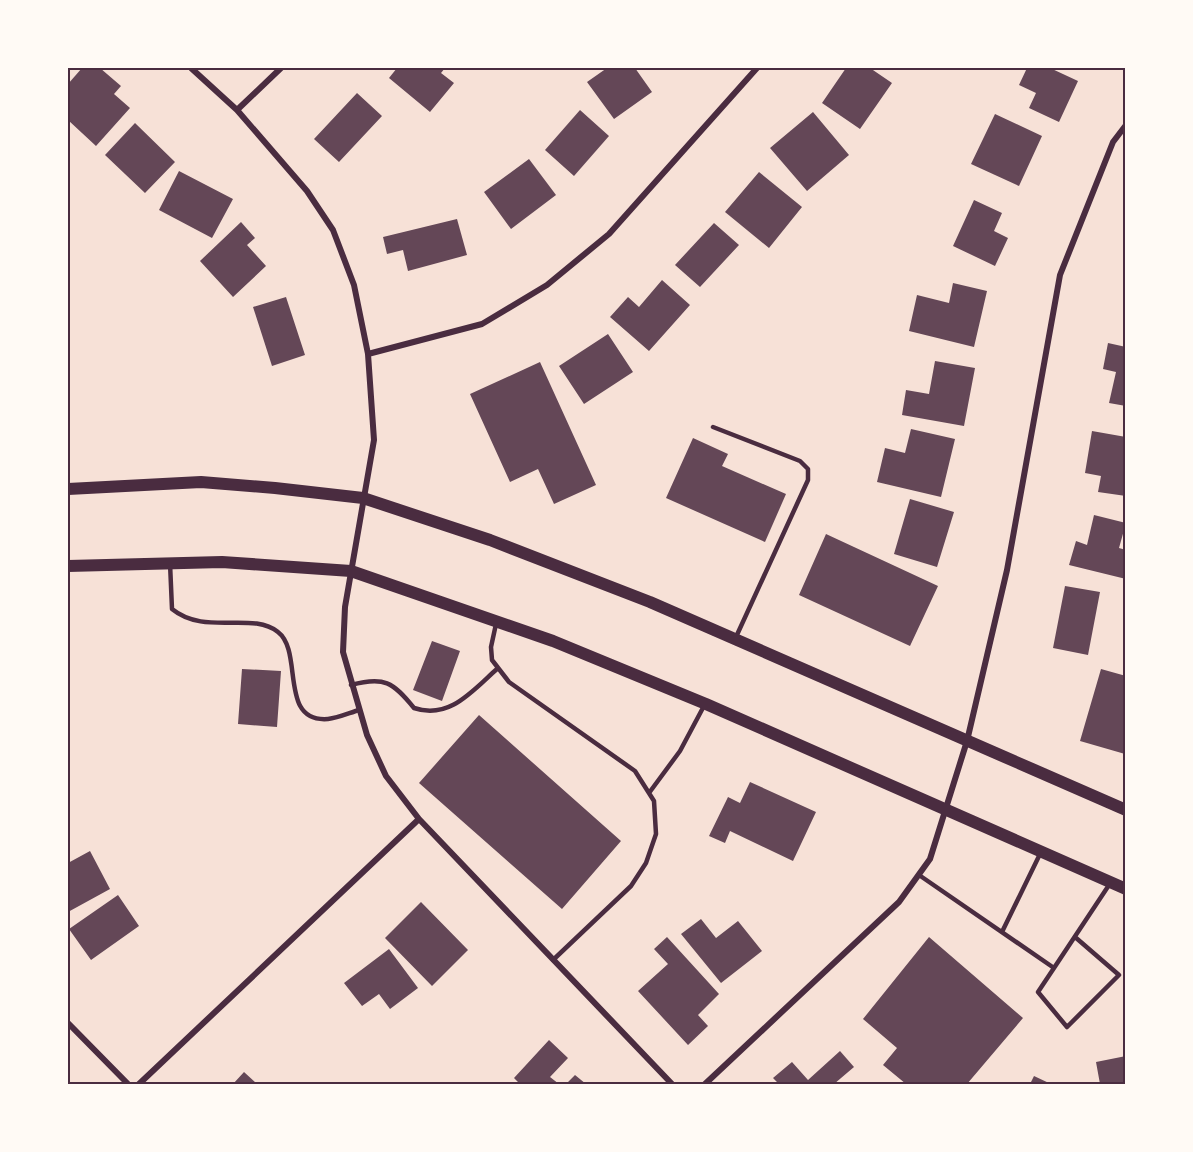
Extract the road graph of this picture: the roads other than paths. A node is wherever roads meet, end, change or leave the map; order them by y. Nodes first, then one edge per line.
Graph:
1 (191, 68) edge
2 (281, 68) edge
3 (757, 68) edge
4 (237, 110) junction
5 (1125, 125) edge
6 (368, 354) junction
7 (714, 427) dead end
8 (68, 489) edge
9 (363, 498) junction
10 (170, 564) junction
11 (68, 566) edge
12 (351, 571) junction
13 (497, 622) junction
14 (735, 640) junction
15 (498, 668) junction
16 (351, 685) junction
17 (706, 704) junction
18 (359, 710) junction
19 (967, 741) junction
20 (649, 793) junction
21 (945, 810) junction
22 (1125, 810) edge
23 (419, 819) junction
24 (1041, 852) junction
25 (919, 875) junction
26 (1111, 882) junction
27 (1125, 889) edge
28 (1002, 932) junction
29 (1075, 937) junction
30 (553, 960) junction
31 (1054, 968) junction
32 (68, 1023) edge
33 (129, 1084) edge
34 (140, 1084) edge
35 (672, 1084) edge
36 (705, 1084) edge

1 - 4 street
2 - 4 street
3 - 6 street
4 - 6 street
5 - 19 street
6 - 9 street
7 - 14 lane
8 - 9 main road
9 - 12 street
9 - 14 main road
10 - 11 main road
10 - 12 main road
10 - 18 lane
12 - 13 main road
12 - 16 street
13 - 15 lane
13 - 17 main road
14 - 19 main road
15 - 16 lane
15 - 20 lane
16 - 18 street
17 - 20 lane
17 - 21 main road
18 - 23 street
19 - 21 street
19 - 22 main road
20 - 30 lane
21 - 24 main road
21 - 25 street
23 - 30 street
23 - 34 street
24 - 26 main road
24 - 28 lane
25 - 28 lane
25 - 36 street
26 - 27 main road
26 - 29 lane
28 - 31 lane
29 - 31 lane
29 - 31 lane
30 - 35 street
32 - 33 street

